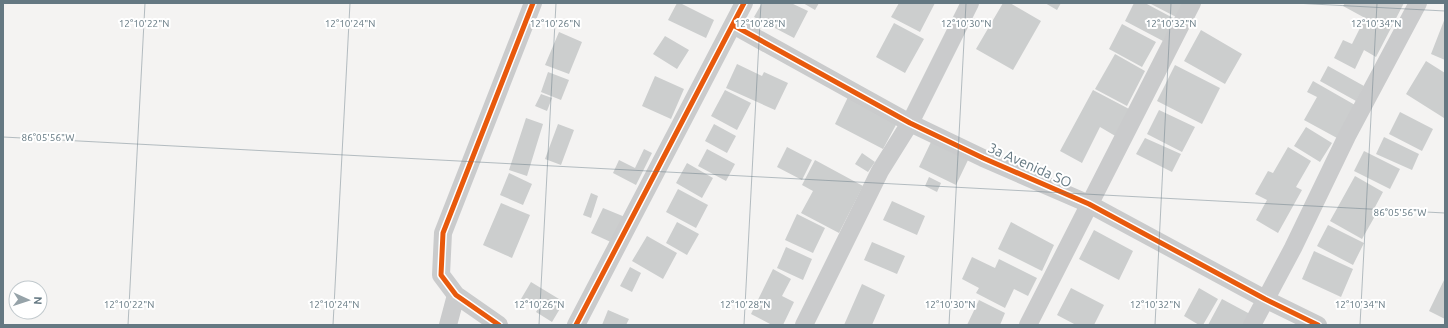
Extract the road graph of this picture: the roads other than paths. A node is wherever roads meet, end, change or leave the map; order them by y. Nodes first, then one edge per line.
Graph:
1 (533, 3) edge
2 (744, 3) edge
3 (970, 3) edge
4 (1192, 3) edge
5 (1418, 3) edge
6 (733, 25) junction
7 (910, 123) junction
8 (1089, 204) junction
9 (456, 295) junction
10 (1265, 299) junction
11 (448, 325) edge
12 (499, 325) edge
13 (576, 325) edge
14 (804, 325) edge
15 (1028, 325) edge
16 (1252, 325) edge
17 (1318, 325) edge

1 - 9 street
2 - 6 street
3 - 7 street
4 - 8 street
5 - 10 street
6 - 7 street, 3a Avenida SO
6 - 13 street
7 - 8 street, 3a Avenida SO
7 - 14 street
8 - 10 street, 3a Avenida SO
8 - 15 street
9 - 11 street
9 - 12 street
10 - 16 street
10 - 17 street, 3a Avenida SO

